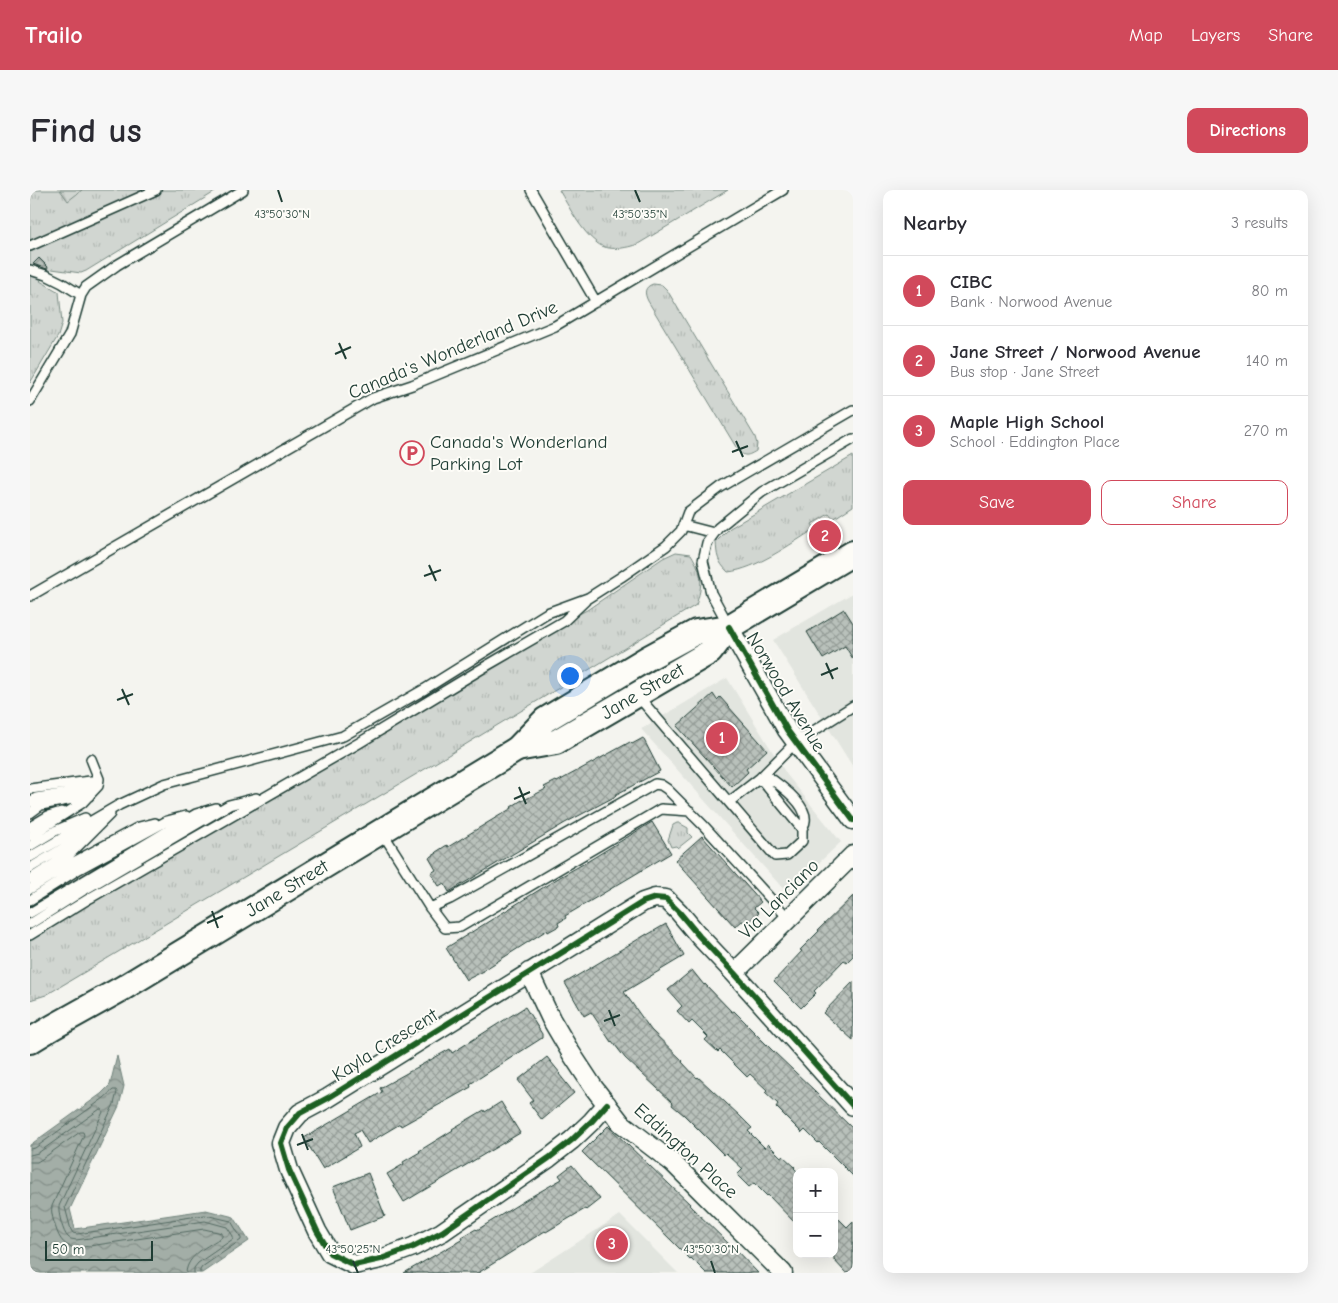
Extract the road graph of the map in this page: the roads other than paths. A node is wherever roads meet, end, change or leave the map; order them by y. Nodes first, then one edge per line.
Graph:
1 (156, 190) edge
2 (243, 190) edge
3 (531, 190) edge
4 (783, 190) edge
5 (30, 246) edge
6 (30, 270) edge
7 (81, 295) junction
8 (596, 302) junction
9 (30, 401) edge
10 (853, 410) edge
11 (853, 439) edge
12 (683, 525) junction
13 (714, 532) junction
14 (853, 553) edge
15 (30, 596) edge
16 (588, 598) junction
17 (729, 627) junction
18 (637, 695) junction
19 (853, 706) edge
20 (796, 742) junction
21 (518, 749) junction
22 (91, 759) dead end
23 (762, 776) junction
24 (97, 785) junction
25 (30, 789) edge
26 (89, 796) junction
27 (266, 796) junction
28 (30, 802) edge
29 (729, 802) junction
30 (119, 805) junction
31 (229, 805) junction
32 (72, 809) junction
33 (690, 811) junction
34 (30, 812) edge
35 (196, 814) junction
36 (853, 820) edge
37 (167, 821) junction
38 (30, 827) edge
39 (382, 831) junction
40 (30, 836) edge
41 (30, 846) edge
42 (853, 856) edge
43 (30, 857) edge
44 (30, 868) edge
45 (30, 879) edge
46 (30, 889) edge
47 (30, 900) edge
48 (430, 908) junction
49 (30, 913) edge
50 (789, 919) junction
51 (30, 924) edge
52 (30, 935) edge
53 (529, 972) junction
54 (734, 973) junction
55 (30, 1040) edge
56 (607, 1104) junction
57 (853, 1106) edge
58 (783, 1273) edge

1 - 5 lane
2 - 7 lane
3 - 8 lane
4 - 8 lane, Canada's Wonderland Drive
6 - 7 lane
7 - 9 lane
8 - 15 lane, Canada's Wonderland Drive
10 - 12 lane
11 - 13 lane
12 - 13 lane
12 - 16 lane
13 - 17 lane
14 - 17 main road, Jane Street
16 - 27 lane
16 - 30 lane
17 - 18 main road, Jane Street
17 - 20 street, Norwood Avenue
17 - 21 main road, Jane Street
18 - 21 main road, Jane Street
18 - 29 lane
19 - 20 lane
20 - 23 lane
20 - 36 street, Norwood Avenue
21 - 39 main road, Jane Street
22 - 24 lane
23 - 29 lane
23 - 29 lane
24 - 25 lane
24 - 26 lane
24 - 28 lane
26 - 32 lane
26 - 34 lane
27 - 31 lane
27 - 52 lane
30 - 41 lane
30 - 43 lane
30 - 44 lane
30 - 45 lane
31 - 35 lane
31 - 51 lane
32 - 38 lane
32 - 40 lane
33 - 48 lane
33 - 48 lane
33 - 50 lane
35 - 37 lane
35 - 49 lane
37 - 46 lane
37 - 47 lane
39 - 48 lane
39 - 55 main road, Jane Street
42 - 50 street, Via Lanciano
50 - 54 street, Via Lanciano
53 - 54 street, Kayla Crescent
53 - 56 street, Eddington Place
53 - 56 street, Kayla Crescent
54 - 57 street, Kayla Crescent
56 - 58 street, Eddington Place

